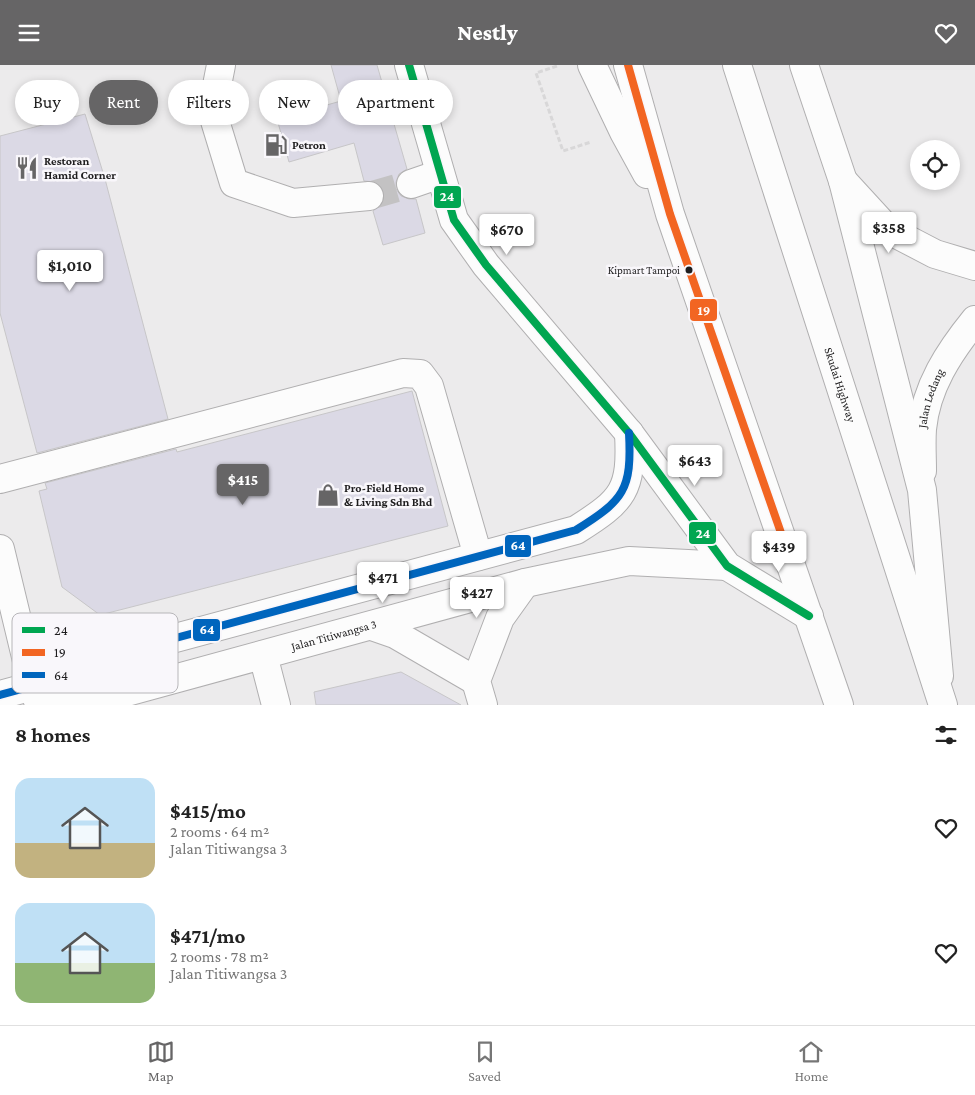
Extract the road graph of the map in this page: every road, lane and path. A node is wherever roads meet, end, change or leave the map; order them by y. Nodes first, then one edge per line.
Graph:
1 (222, 65) edge
2 (409, 65) edge
3 (560, 65) edge
4 (592, 65) edge
5 (628, 65) edge
6 (738, 65) edge
7 (804, 65) edge
8 (563, 151) dead end
9 (440, 174) junction
10 (843, 181) junction
11 (411, 183) tunnel mouth
12 (369, 196) tunnel mouth
13 (670, 214) junction
14 (975, 265) edge
15 (975, 319) edge
16 (629, 433) junction
17 (0, 479) edge
18 (922, 491) junction
19 (0, 549) edge
20 (478, 556) junction
21 (727, 566) junction
22 (525, 583) junction
23 (16, 613) edge
24 (809, 616) junction
25 (372, 626) junction
26 (178, 637) edge
27 (263, 655) junction
28 (178, 678) edge
29 (123, 693) edge
30 (479, 693) edge
31 (0, 695) edge
32 (36, 696) edge
33 (942, 701) edge
34 (276, 705) edge
35 (839, 705) edge

1 - 12 main road
2 - 9 main road
3 - 8 path
4 - 13 main road
5 - 13 main road
6 - 33 main road, Skudai Highway
7 - 10 main road
9 - 11 main road
9 - 16 main road
10 - 14 main road
10 - 18 main road
13 - 24 main road
15 - 18 main road, Jalan Ledang
16 - 20 main road, Jalan Titiwangsa 3
16 - 21 main road
17 - 20 main road
18 - 33 main road
19 - 23 main road
20 - 26 main road, Jalan Titiwangsa 3
21 - 22 main road, Jalan Titiwangsa 3
21 - 24 main road
22 - 25 main road, Jalan Titiwangsa 3
22 - 30 main road
24 - 35 main road
25 - 27 main road, Jalan Titiwangsa 3
25 - 30 main road
27 - 28 main road, Jalan Titiwangsa 3
27 - 34 main road
29 - 32 main road, Jalan Titiwangsa 3
31 - 32 main road, Jalan Titiwangsa 3

